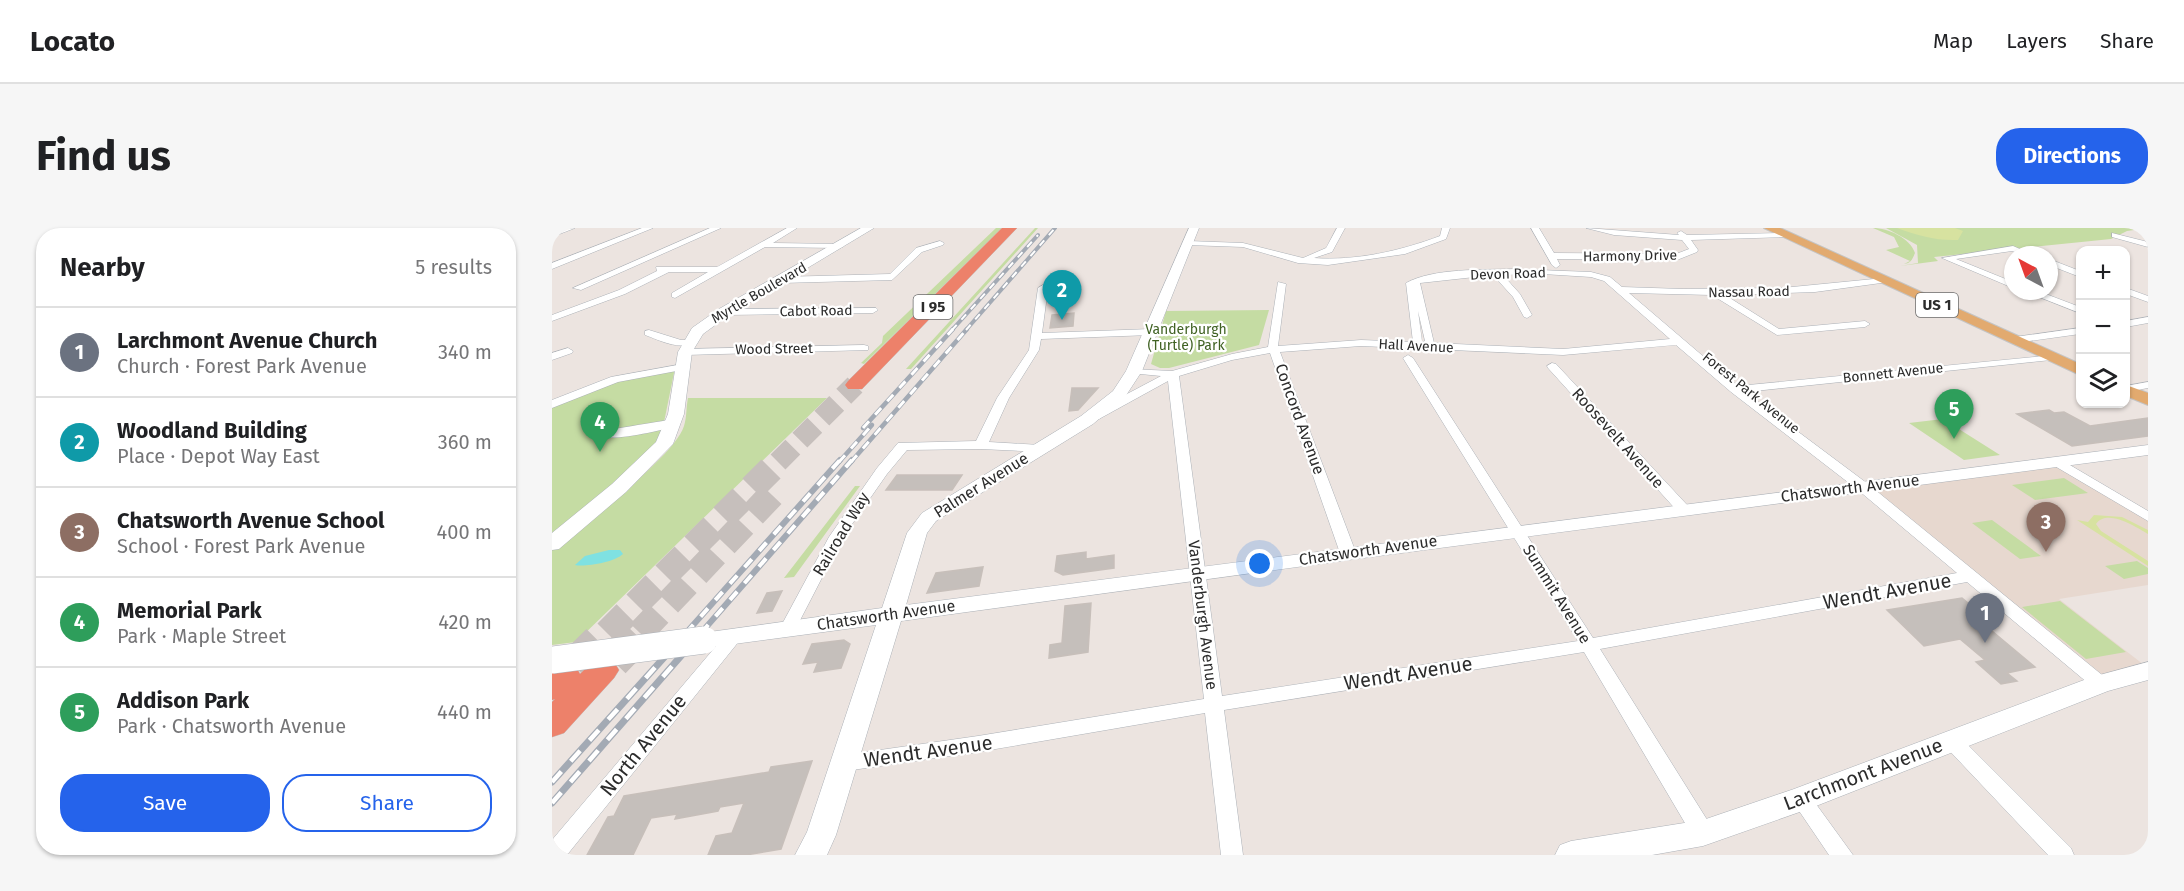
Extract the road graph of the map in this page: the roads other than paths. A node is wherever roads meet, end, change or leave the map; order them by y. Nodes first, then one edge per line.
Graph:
1 (571, 228) edge
2 (649, 228) edge
3 (717, 228) edge
4 (793, 228) edge
5 (869, 228) edge
6 (1011, 228) edge
7 (1025, 228) edge
8 (1194, 228) edge
9 (1341, 228) edge
10 (1446, 228) edge
11 (1535, 228) edge
12 (1590, 228) edge
13 (1673, 228) edge
14 (1770, 228) edge
15 (552, 235) edge
16 (1785, 235) junction
17 (2115, 235) dead end
18 (1686, 238) junction
19 (940, 243) dead end
20 (1188, 243) junction
21 (761, 245) junction
22 (2148, 245) edge
23 (840, 246) junction
24 (2004, 249) edge
25 (1329, 250) junction
26 (1551, 256) junction
27 (1298, 260) junction
28 (1347, 261) junction
29 (2058, 265) edge
30 (552, 266) edge
31 (627, 268) junction
32 (666, 270) junction
33 (719, 270) junction
34 (2076, 272) edge
35 (1496, 273) junction
36 (1561, 273) junction
37 (1601, 276) joint
38 (781, 280) junction
39 (1881, 280) junction
40 (2004, 281) edge
41 (1281, 284) dead end
42 (578, 288) dead end
43 (1043, 288) dead end
44 (1617, 290) junction
45 (1715, 292) junction
46 (2130, 293) edge
47 (675, 295) dead end
48 (2054, 300) edge
49 (2148, 300) edge
50 (2076, 308) edge
51 (873, 310) dead end
52 (724, 312) junction
53 (1527, 315) dead end
54 (552, 318) edge
55 (2148, 320) edge
56 (2130, 323) edge
57 (1865, 324) dead end
58 (1151, 332) junction
59 (2076, 332) edge
60 (649, 333) dead end
61 (1036, 336) junction
62 (2015, 340) junction
63 (1680, 341) junction
64 (1421, 347) junction
65 (864, 348) dead end
66 (1275, 349) junction
67 (568, 351) dead end
68 (686, 354) junction
69 (552, 357) edge
70 (2051, 357) junction
71 (1407, 358) dead end
72 (1552, 366) dead end
73 (2076, 368) edge
74 (1173, 374) junction
75 (1131, 376) junction
76 (1158, 384) junction
77 (855, 385) tunnel mouth
78 (876, 385) tunnel mouth
79 (2148, 385) edge
80 (1741, 389) junction
81 (2130, 389) edge
82 (2130, 392) edge
83 (2148, 400) edge
84 (552, 404) edge
85 (1087, 420) junction
86 (673, 423) junction
87 (602, 434) dead end
88 (981, 445) junction
89 (1040, 449) junction
90 (2148, 450) edge
91 (2058, 462) junction
92 (1863, 487) junction
93 (1684, 510) junction
94 (2148, 517) edge
95 (1517, 531) junction
96 (552, 544) edge
97 (1348, 553) junction
98 (1198, 574) junction
99 (1970, 576) junction
100 (891, 615) junction
101 (788, 628) junction
102 (734, 636) junction
103 (1589, 645) junction
104 (603, 670) tunnel mouth
105 (2148, 671) edge
106 (556, 674) edge
107 (2101, 684) junction
108 (1214, 704) junction
109 (552, 724) edge
110 (1951, 740) junction
111 (845, 763) junction
112 (1801, 799) junction
113 (1703, 833) junction
114 (553, 855) edge
115 (811, 855) edge
116 (1232, 855) edge
117 (1571, 855) edge
118 (1842, 855) edge
119 (2063, 855) edge

1 - 15 street
2 - 30 street
3 - 31 street
4 - 21 street
5 - 23 street, Myrtle Boulevard
6 - 77 highway, I 95
7 - 78 highway, I 95
8 - 20 street, Palmer Avenue
9 - 25 street
10 - 28 street
11 - 26 street
12 - 18 street
13 - 18 street
14 - 16 main road, US 1
16 - 18 street
16 - 39 main road, US 1
17 - 22 street
18 - 26 street, Harmony Drive
19 - 38 street
20 - 27 street
20 - 58 street, Palmer Avenue
21 - 23 street
21 - 33 street
23 - 38 street, Myrtle Boulevard
24 - 40 street
25 - 27 street
25 - 28 street
26 - 36 street
27 - 28 street
29 - 34 street
31 - 32 street
31 - 42 street
32 - 33 street
32 - 54 street
33 - 47 street
35 - 36 street, Devon Road
35 - 53 street
35 - 64 street, Devon Road
36 - 37 street, Devon Road
37 - 44 street, Forest Park Avenue
38 - 52 street, Myrtle Boulevard
39 - 45 street, Nassau Road
39 - 62 main road, US 1
41 - 66 street, Concord Avenue
43 - 61 street
44 - 45 street, Nassau Road
44 - 63 street, Forest Park Avenue
45 - 57 street
46 - 49 street
48 - 50 street
51 - 52 street, Cabot Road
52 - 68 street, Myrtle Boulevard
55 - 56 street
58 - 61 street
58 - 75 street, Palmer Avenue
59 - 62 street
60 - 68 street
61 - 88 street
62 - 70 main road, US 1
63 - 64 street, Hall Avenue
63 - 80 street, Forest Park Avenue
64 - 66 street, Hall Avenue
65 - 68 street, Wood Street
66 - 74 street, Hall Avenue
66 - 97 street, Concord Avenue
67 - 69 street
68 - 84 street
68 - 86 street
70 - 73 main road, US 1
70 - 80 street, Bonnett Avenue
71 - 95 street, Summit Avenue
72 - 93 street, Roosevelt Avenue
74 - 75 street
74 - 76 street, Hall Avenue
74 - 98 street, Vanderburgh Avenue
75 - 76 street
75 - 85 street, Palmer Avenue
76 - 85 street, Hall Avenue
79 - 81 street
80 - 92 street, Forest Park Avenue
82 - 83 main road
85 - 89 street, Palmer Avenue
86 - 87 street
86 - 96 street
88 - 89 street
88 - 101 street, Railroad Way
89 - 100 street, Palmer Avenue
90 - 91 street, Chatsworth Avenue
91 - 92 street, Chatsworth Avenue
91 - 94 street
92 - 93 street, Chatsworth Avenue
92 - 99 street, Forest Park Avenue
93 - 95 street, Chatsworth Avenue
95 - 97 street, Chatsworth Avenue
95 - 103 street, Summit Avenue
97 - 98 street, Chatsworth Avenue
98 - 100 street, Chatsworth Avenue
98 - 108 street, Vanderburgh Avenue
99 - 103 street, Wendt Avenue
99 - 107 street, Forest Park Avenue
100 - 101 street, Chatsworth Avenue
100 - 111 street, Palmer Avenue
101 - 102 street, Chatsworth Avenue
102 - 106 street, Chatsworth Avenue, bridge
102 - 114 street, North Avenue
103 - 108 street, Wendt Avenue
103 - 113 street, Summit Avenue
104 - 109 highway
105 - 107 street, Larchmont Avenue
107 - 110 street, Larchmont Avenue
108 - 111 street, Wendt Avenue
108 - 116 street, Vanderburgh Avenue
110 - 112 street, Larchmont Avenue
110 - 119 street
111 - 115 street, Palmer Avenue
112 - 113 street, Larchmont Avenue
112 - 118 street
113 - 117 street, Larchmont Avenue

